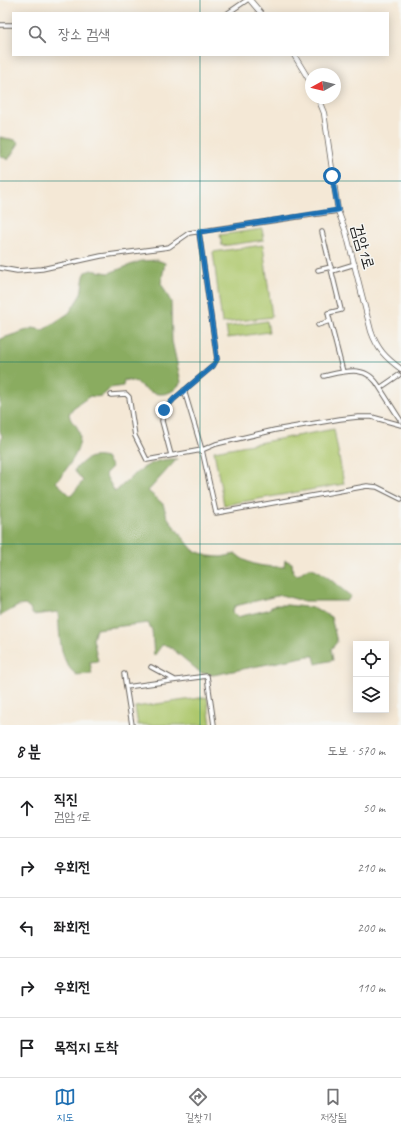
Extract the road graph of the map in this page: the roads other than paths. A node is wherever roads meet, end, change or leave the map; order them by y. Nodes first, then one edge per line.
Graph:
1 (249, 0) edge
2 (230, 12) edge
3 (260, 12) edge
4 (0, 25) edge
5 (12, 25) edge
6 (295, 56) edge
7 (305, 73) edge
8 (320, 104) edge
9 (338, 210) junction
10 (199, 232) junction
11 (322, 232) dead end
12 (355, 264) junction
13 (0, 268) edge
14 (331, 269) junction
15 (318, 270) dead end
16 (330, 321) junction
17 (318, 324) dead end
18 (401, 369) edge
19 (343, 372) junction
20 (399, 375) dead end
21 (324, 376) dead end
22 (380, 388) junction
23 (184, 390) junction
24 (111, 395) dead end
25 (401, 421) edge
26 (401, 425) edge
27 (202, 450) junction
28 (171, 455) junction
29 (401, 499) edge
30 (151, 668) dead end
31 (124, 674) dead end
32 (176, 680) junction
33 (126, 687) junction
34 (132, 725) edge
35 (214, 725) edge

1 - 2 street
1 - 3 street
4 - 5 street
6 - 7 street
8 - 9 street, 검암1로
9 - 10 street
9 - 12 street, 검암1로
10 - 13 street
10 - 23 street
11 - 14 street
12 - 14 street
12 - 18 street, 검암1로
14 - 15 street
14 - 16 street
16 - 17 street
16 - 19 street
19 - 21 street
19 - 22 street
20 - 22 street
22 - 25 street
23 - 27 street
23 - 28 street
24 - 28 street
26 - 27 street
27 - 28 street
27 - 29 street
30 - 32 street
31 - 33 street
32 - 33 street
32 - 35 street
33 - 34 street

